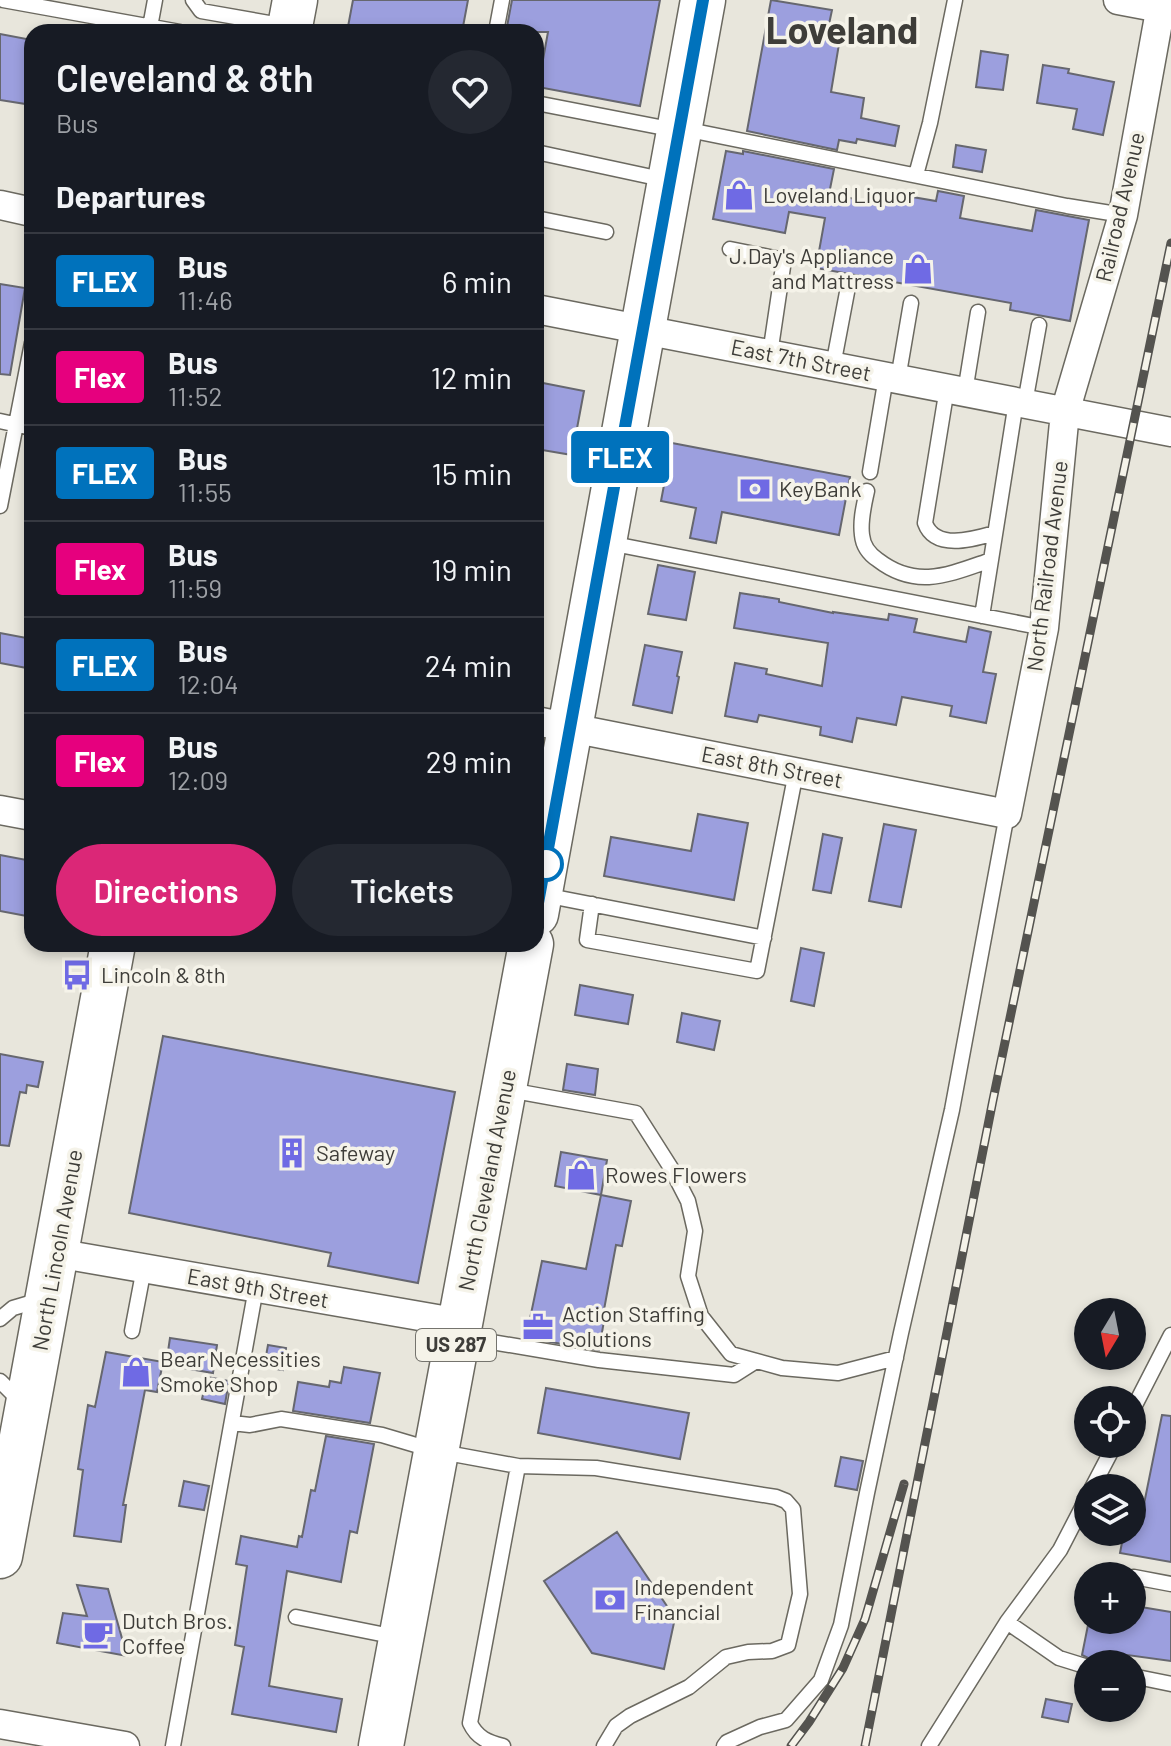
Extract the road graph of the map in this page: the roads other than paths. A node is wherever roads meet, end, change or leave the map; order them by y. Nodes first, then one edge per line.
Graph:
1 (3, 0) edge
2 (155, 0) edge
3 (193, 0) edge
4 (502, 0) edge
5 (703, 0) edge
6 (955, 0) edge
7 (1118, 0) edge
8 (1164, 6) edge
9 (291, 20) edge
10 (134, 24) edge
11 (151, 24) edge
12 (498, 24) edge
13 (544, 104) edge
14 (680, 130) junction
15 (544, 154) edge
16 (916, 175) junction
17 (670, 181) junction
18 (0, 205) edge
19 (24, 210) edge
20 (1123, 215) junction
21 (544, 220) edge
22 (606, 232) dead end
23 (730, 249) dead end
24 (848, 287) dead end
25 (911, 303) dead end
26 (544, 311) edge
27 (978, 312) dead end
28 (1039, 325) dead end
29 (643, 330) junction
30 (770, 354) junction
31 (833, 366) junction
32 (892, 378) junction
33 (24, 384) edge
34 (956, 390) junction
35 (1020, 403) junction
36 (1065, 412) junction
37 (0, 421) edge
38 (16, 424) junction
39 (24, 426) edge
40 (1171, 432) edge
41 (870, 472) dead end
42 (867, 491) dead end
43 (0, 506) edge
44 (995, 533) junction
45 (604, 542) junction
46 (991, 560) junction
47 (982, 616) junction
48 (1044, 628) junction
49 (554, 724) edge
50 (796, 772) junction
51 (0, 810) edge
52 (24, 814) edge
53 (1007, 814) junction
54 (544, 836) edge
55 (544, 904) edge
56 (592, 904) junction
57 (764, 938) junction
58 (112, 952) edge
59 (530, 952) edge
60 (505, 1089) junction
61 (56, 1253) junction
62 (144, 1268) junction
63 (256, 1288) junction
64 (48, 1297) junction
65 (0, 1319) edge
66 (459, 1329) junction
67 (132, 1331) dead end
68 (1171, 1335) edge
69 (896, 1358) junction
70 (756, 1361) junction
71 (1145, 1386) edge
72 (14, 1395) edge
73 (232, 1423) junction
74 (436, 1451) junction
75 (518, 1466) junction
76 (1074, 1523) edge
77 (1, 1544) edge
78 (1146, 1579) edge
79 (1171, 1584) edge
80 (296, 1617) dead end
81 (1007, 1622) junction
82 (401, 1637) junction
83 (1074, 1663) edge
84 (1146, 1679) edge
85 (1171, 1684) edge
86 (0, 1724) edge
87 (125, 1746) edge
88 (173, 1746) edge
89 (381, 1746) edge
90 (503, 1746) edge
91 (604, 1746) edge
92 (724, 1746) edge
93 (929, 1746) edge

1 - 10 lane
2 - 11 lane
3 - 9 lane
4 - 12 lane
5 - 14 highway
6 - 16 lane
7 - 8 street
8 - 20 street, Railroad Avenue
13 - 14 lane
14 - 16 lane
14 - 17 highway
15 - 17 lane
16 - 20 lane
17 - 29 highway
18 - 19 street
20 - 36 street, Railroad Avenue
21 - 22 lane
23 - 30 lane
24 - 31 lane
25 - 32 lane
26 - 29 street, East 7th Street
27 - 34 lane
28 - 35 lane
29 - 30 street, East 7th Street
29 - 45 highway
30 - 31 street, East 7th Street
31 - 32 street, East 7th Street
32 - 34 street, East 7th Street
32 - 41 lane
33 - 38 lane
34 - 35 street, East 7th Street
34 - 44 lane
35 - 36 street, East 7th Street
35 - 44 lane
36 - 40 street, East 7th Street
36 - 48 street, North Railroad Avenue
37 - 38 lane
38 - 39 lane
38 - 43 lane
42 - 46 lane
44 - 46 lane
45 - 47 lane
45 - 49 highway
46 - 47 lane
47 - 48 lane
48 - 53 street, North Railroad Avenue
49 - 50 street, East 8th Street
49 - 54 highway
50 - 53 street, East 8th Street
50 - 57 lane
51 - 52 street
53 - 69 lane
55 - 56 lane
56 - 57 lane
56 - 57 lane
58 - 61 highway, North Lincoln Avenue
59 - 60 highway, North Cleveland Avenue / US 287
60 - 66 highway, North Cleveland Avenue / US 287
60 - 70 lane
61 - 62 street, East 9th Street
61 - 64 highway, North Lincoln Avenue
62 - 63 street, East 9th Street
62 - 67 lane
63 - 66 street, East 9th Street
63 - 73 lane
64 - 65 lane
64 - 72 highway, North Lincoln Avenue
66 - 70 lane
66 - 74 highway, North Cleveland Avenue / US 287
68 - 71 lane
69 - 70 lane
69 - 92 lane
72 - 77 highway, North Lincoln Avenue
73 - 74 lane
73 - 88 lane
74 - 75 lane
74 - 82 highway, North Cleveland Avenue / US 287
75 - 90 lane
75 - 91 lane
76 - 81 lane
78 - 79 lane
80 - 82 lane
81 - 83 lane
81 - 93 lane
82 - 89 highway, North Cleveland Avenue / US 287
84 - 85 lane
86 - 87 street

